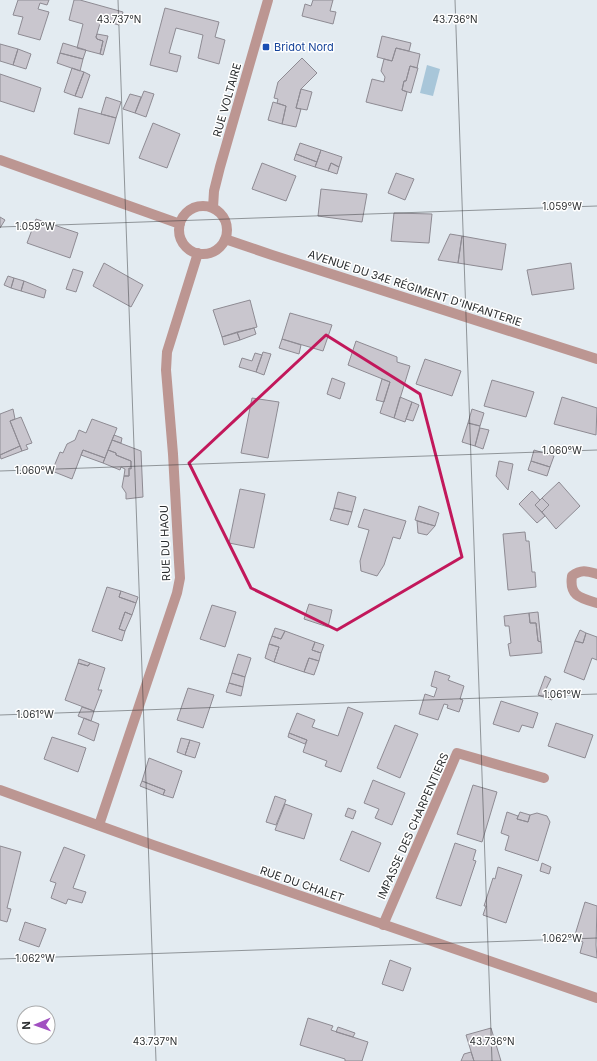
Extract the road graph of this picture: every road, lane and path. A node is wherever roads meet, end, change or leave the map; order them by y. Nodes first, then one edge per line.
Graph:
1 (268, 0) edge
2 (0, 160) edge
3 (212, 208) junction
4 (180, 224) junction
5 (225, 239) junction
6 (198, 253) junction
7 (597, 359) edge
8 (597, 574) edge
9 (597, 604) edge
10 (544, 778) dead end
11 (0, 790) edge
12 (98, 826) junction
13 (383, 925) junction
14 (597, 998) edge

1 - 3 street, RUE VOLTAIRE
2 - 4 street
3 - 4 street
3 - 5 street
4 - 6 street
5 - 6 street
5 - 7 street, AVENUE DU 34E RÉGIMENT D'INFANTERIE
6 - 12 street, RUE DU HAOU
8 - 9 street
10 - 13 street, IMPASSE DES CHARPENTIERS
11 - 12 street, RUE DU CHALET
12 - 13 street, RUE DU CHALET
13 - 14 street, RUE DU CHALET

